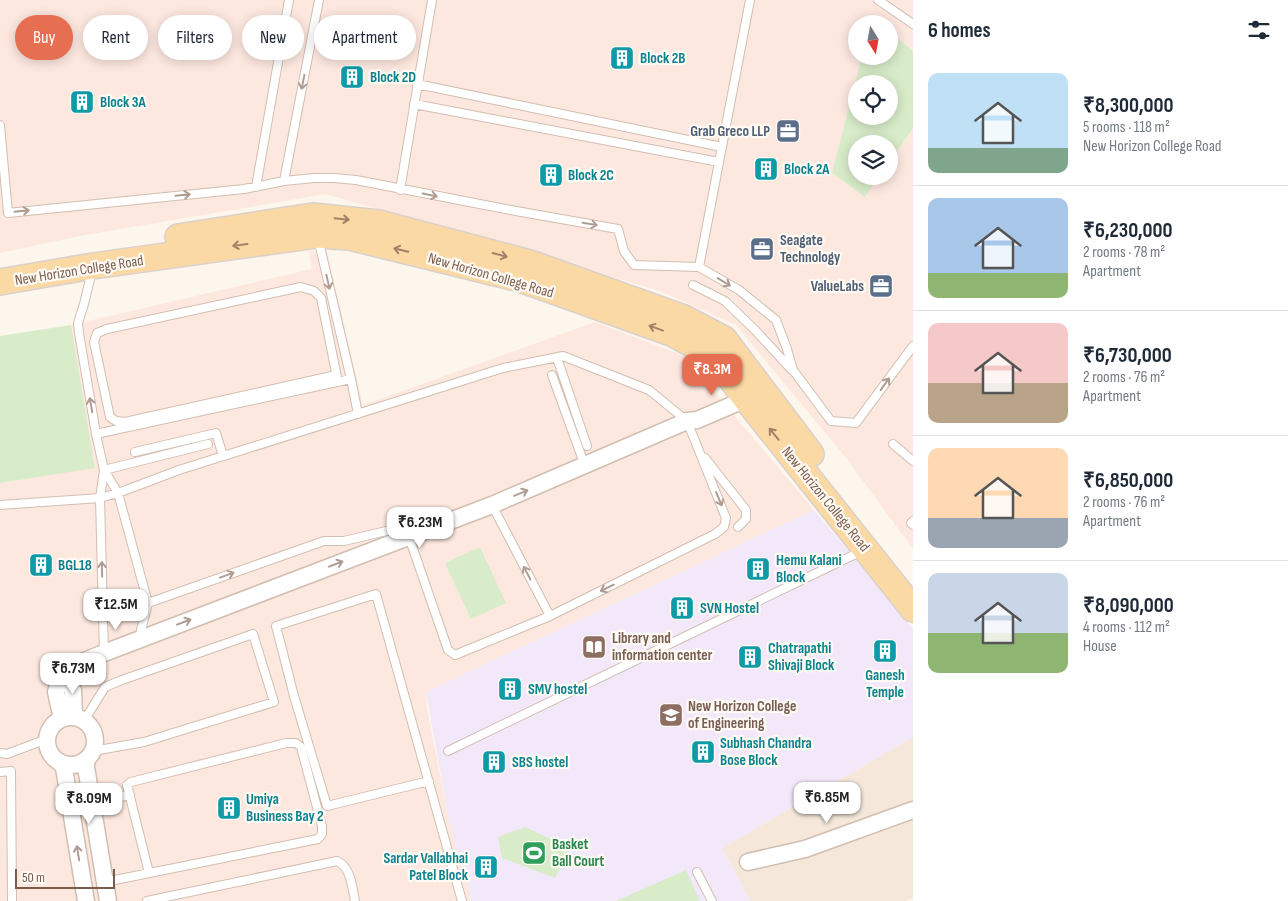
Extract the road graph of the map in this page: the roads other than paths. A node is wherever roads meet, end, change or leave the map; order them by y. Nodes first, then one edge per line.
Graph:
1 (289, 0) edge
2 (319, 0) edge
3 (432, 0) edge
4 (750, 0) edge
5 (878, 0) edge
6 (913, 24) edge
7 (417, 84) junction
8 (414, 104) junction
9 (0, 125) edge
10 (722, 147) junction
11 (719, 162) junction
12 (284, 181) junction
13 (256, 187) junction
14 (400, 190) junction
15 (315, 225) junction
16 (0, 265) edge
17 (93, 266) junction
18 (699, 267) junction
19 (0, 282) edge
20 (693, 285) dead end
21 (913, 346) edge
22 (557, 358) junction
23 (792, 370) junction
24 (552, 375) dead end
25 (337, 379) junction
26 (351, 379) junction
27 (746, 399) junction
28 (358, 414) junction
29 (687, 421) junction
30 (96, 434) junction
31 (208, 444) dead end
32 (893, 444) dead end
33 (587, 446) dead end
34 (135, 452) dead end
35 (223, 456) junction
36 (701, 456) junction
37 (913, 461) edge
38 (585, 466) junction
39 (104, 470) junction
40 (118, 493) junction
41 (100, 498) junction
42 (0, 505) edge
43 (492, 505) junction
44 (913, 521) edge
45 (913, 525) edge
46 (738, 526) dead end
47 (409, 537) junction
48 (866, 549) junction
49 (913, 584) edge
50 (148, 603) junction
51 (913, 609) edge
52 (550, 616) junction
53 (139, 639) junction
54 (104, 652) junction
55 (74, 719) junction
56 (48, 739) junction
57 (448, 751) dead end
58 (0, 754) edge
59 (90, 755) junction
60 (60, 762) junction
61 (0, 772) edge
62 (429, 781) junction
63 (130, 795) junction
64 (92, 803) junction
65 (913, 810) edge
66 (748, 862) dead end
67 (149, 872) junction
68 (697, 872) dead end
69 (105, 882) junction
70 (12, 901) edge
71 (86, 901) edge
72 (108, 901) edge
73 (147, 901) edge
74 (355, 901) edge
75 (462, 901) edge
76 (712, 901) edge

1 - 13 lane
2 -> 12 lane
3 - 7 lane
4 - 10 lane
5 - 6 lane
7 - 8 lane
7 - 10 lane
8 - 11 lane
8 - 14 lane
9 -> 13 lane
10 - 11 lane
11 - 18 lane
12 - 13 lane
12 - 14 lane
14 -> 18 lane
15 - 16 main road, New Horizon College Road
15 -> 17 main road, New Horizon College Road
15 -> 26 lane
27 -> 15 main road, New Horizon College Road
15 -> 49 main road, New Horizon College Road
17 - 19 main road, New Horizon College Road
30 -> 17 lane
18 -> 23 lane
20 - 23 lane
23 -> 21 lane
22 - 28 lane
22 - 29 lane
22 - 33 lane
24 - 38 lane
25 - 25 lane
25 - 26 lane
25 - 30 lane
26 - 28 lane
27 - 29 street
48 -> 27 main road, New Horizon College Road
28 - 35 lane
29 - 36 lane
29 - 38 street
30 - 39 lane
31 - 39 lane
32 - 37 lane
34 - 35 lane
35 - 40 lane
36 - 46 lane
36 -> 52 lane
43 -> 38 street
39 - 40 lane
39 - 41 lane
40 - 41 lane
40 - 50 lane
41 - 42 lane
54 -> 41 lane
43 - 47 street
52 -> 43 lane
44 - 45 lane
50 -> 47 lane
47 - 52 lane
53 -> 47 street
48 - 51 main road, New Horizon College Road
48 - 57 lane
50 - 53 lane
53 - 54 street
54 - 55 street
55 - 56 street
55 - 59 street
55 - 59 lane
56 - 58 lane
56 - 60 street
59 - 60 street
59 - 64 street
71 -> 60 street
61 - 70 lane
62 - 62 lane
62 - 75 lane
63 - 64 lane
63 - 67 lane
63 - 67 lane
64 - 69 street
65 - 66 street
67 - 69 lane
68 - 76 lane
69 - 72 street
73 - 74 lane

